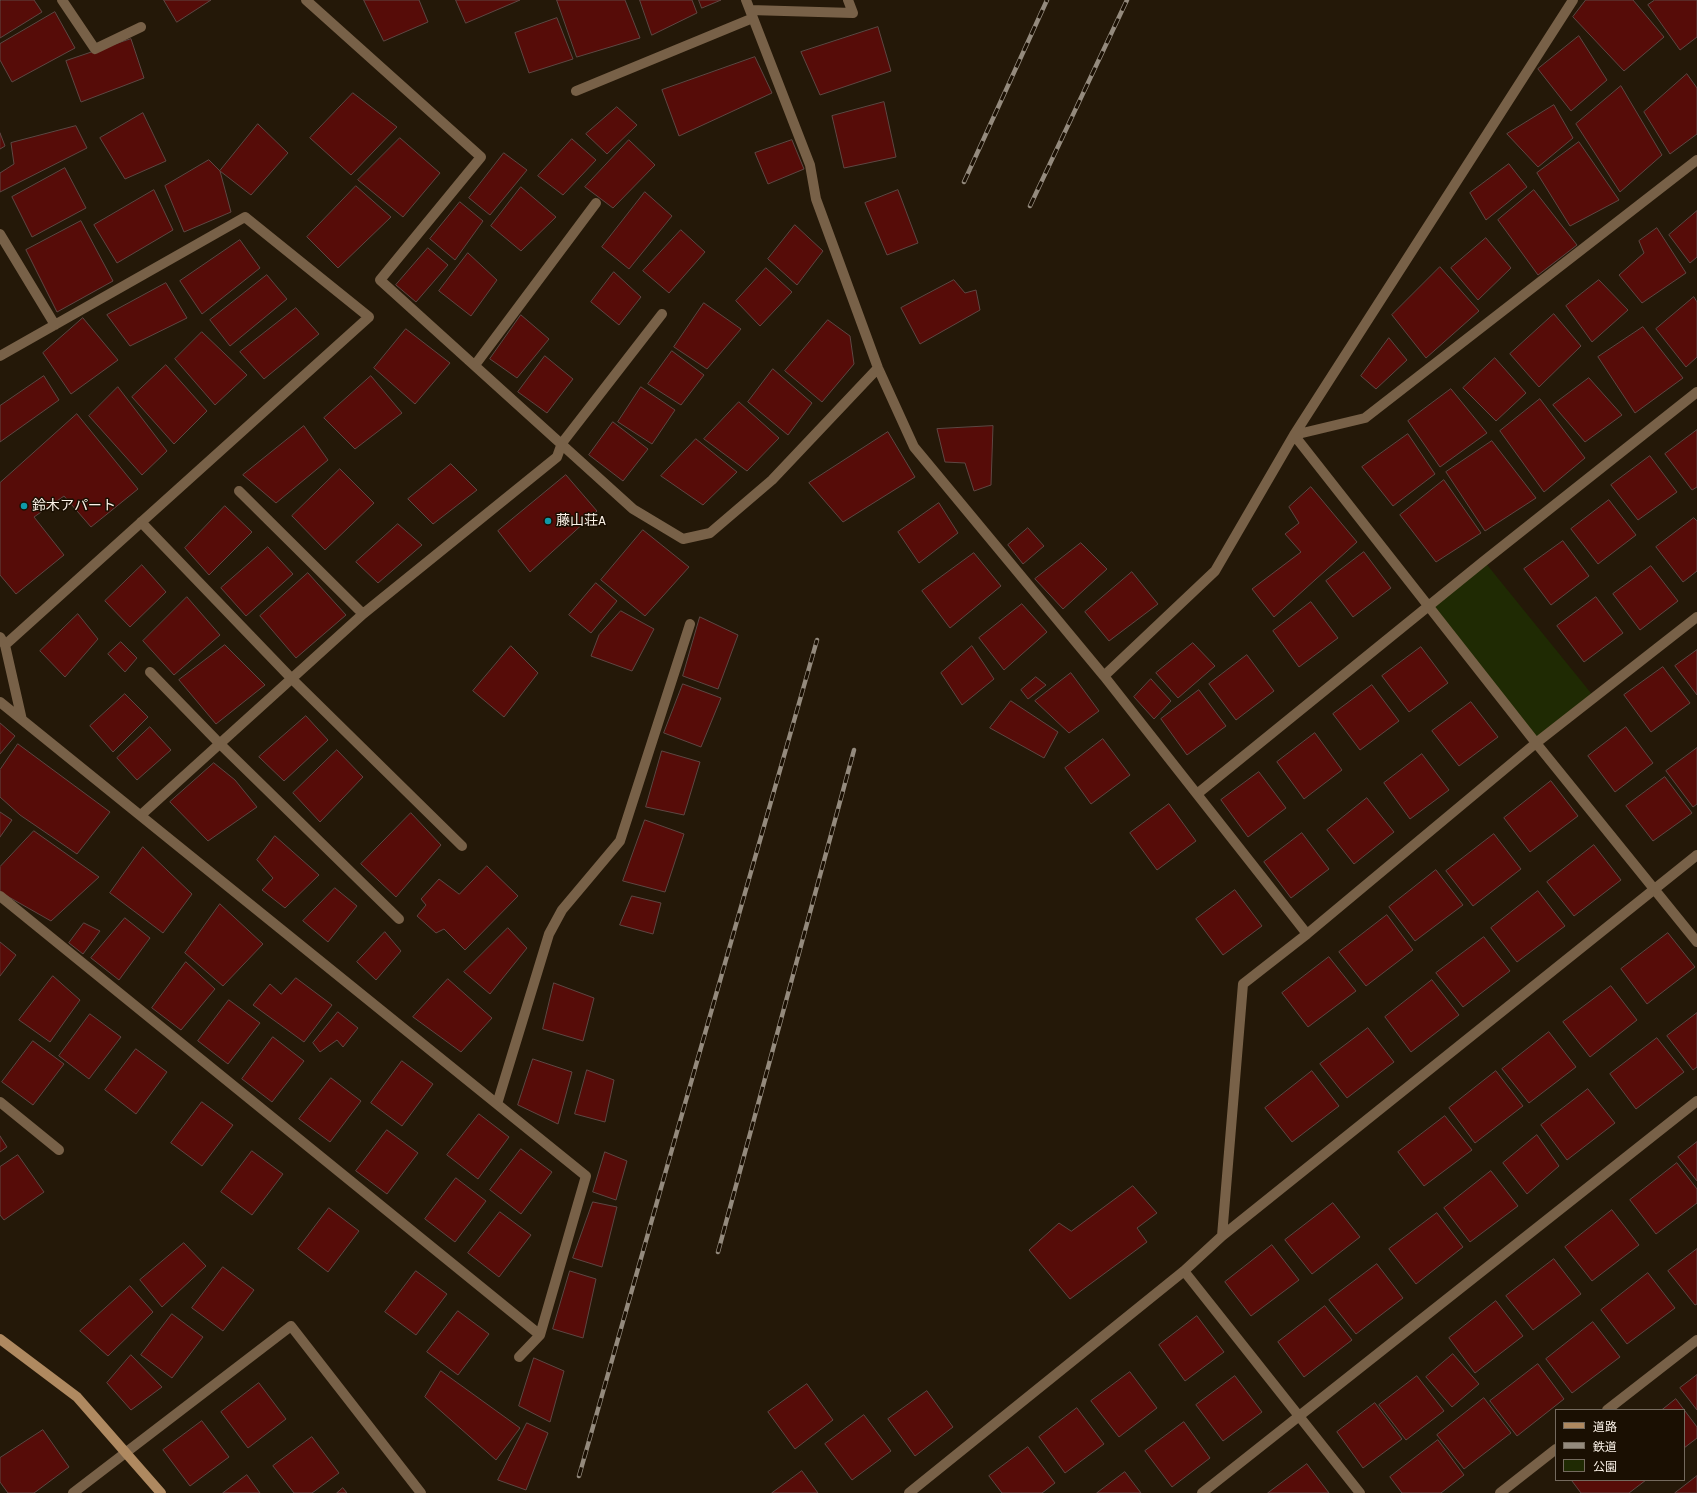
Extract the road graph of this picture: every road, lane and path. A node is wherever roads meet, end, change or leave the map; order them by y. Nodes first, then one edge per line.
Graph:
1 (62, 0) edge
2 (306, 0) edge
3 (746, 0) edge
4 (848, 0) edge
5 (1573, 0) edge
6 (752, 14) junction
7 (141, 27) dead end
8 (576, 91) dead end
9 (1697, 160) edge
10 (596, 204) dead end
11 (0, 234) edge
12 (662, 314) dead end
13 (55, 325) junction
14 (0, 356) edge
15 (475, 365) junction
16 (878, 368) junction
17 (1697, 392) edge
18 (1294, 435) junction
19 (562, 443) junction
20 (239, 491) dead end
21 (141, 522) junction
22 (1428, 606) junction
23 (363, 614) junction
24 (1697, 617) edge
25 (690, 624) dead end
26 (2, 641) edge
27 (150, 672) dead end
28 (1104, 676) junction
29 (292, 679) junction
30 (0, 702) edge
31 (22, 720) junction
32 (1536, 743) junction
33 (220, 744) junction
34 (1197, 794) junction
35 (141, 815) junction
36 (462, 846) dead end
37 (1697, 855) edge
38 (1654, 890) junction
39 (0, 896) edge
40 (400, 919) dead end
41 (1307, 934) junction
42 (1697, 942) edge
43 (1697, 1101) edge
44 (0, 1102) edge
45 (497, 1104) junction
46 (59, 1150) dead end
47 (1222, 1236) junction
48 (1184, 1271) junction
49 (540, 1335) junction
50 (0, 1338) edge
51 (1697, 1340) edge
52 (519, 1357) dead end
53 (1608, 1409) edge
54 (1299, 1416) junction
55 (1555, 1451) edge
56 (126, 1452) junction
57 (74, 1493) edge
58 (161, 1493) edge
59 (421, 1493) edge
60 (909, 1493) edge
61 (1202, 1493) edge
62 (1360, 1493) edge
63 (1500, 1493) edge

1 - 7 street
2 - 15 street
3 - 6 street
4 - 6 street
5 - 18 street
6 - 8 street
6 - 16 street
9 - 18 street
10 - 15 street
11 - 13 street
12 - 19 street
13 - 14 street
13 - 21 street
15 - 19 street
16 - 19 street
16 - 28 street
17 - 22 street
18 - 22 street
18 - 28 street
19 - 23 street
20 - 23 street
21 - 26 street
21 - 29 street
22 - 32 street
22 - 34 street
23 - 29 street
24 - 32 street
25 - 45 street
26 - 31 street
27 - 33 street
28 - 34 street
29 - 33 street
29 - 36 street
30 - 31 street
31 - 35 street
32 - 38 street
32 - 41 street
33 - 35 street
33 - 40 street
34 - 41 street
35 - 45 street
37 - 38 street
38 - 42 street
38 - 47 street
39 - 49 street
41 - 47 street
43 - 54 street
44 - 46 street
45 - 49 street
47 - 48 street
48 - 54 street
48 - 60 street
49 - 52 street
50 - 56 street
51 - 53 street
54 - 61 street
54 - 62 street
55 - 63 street
56 - 57 street
56 - 58 street
56 - 59 street

